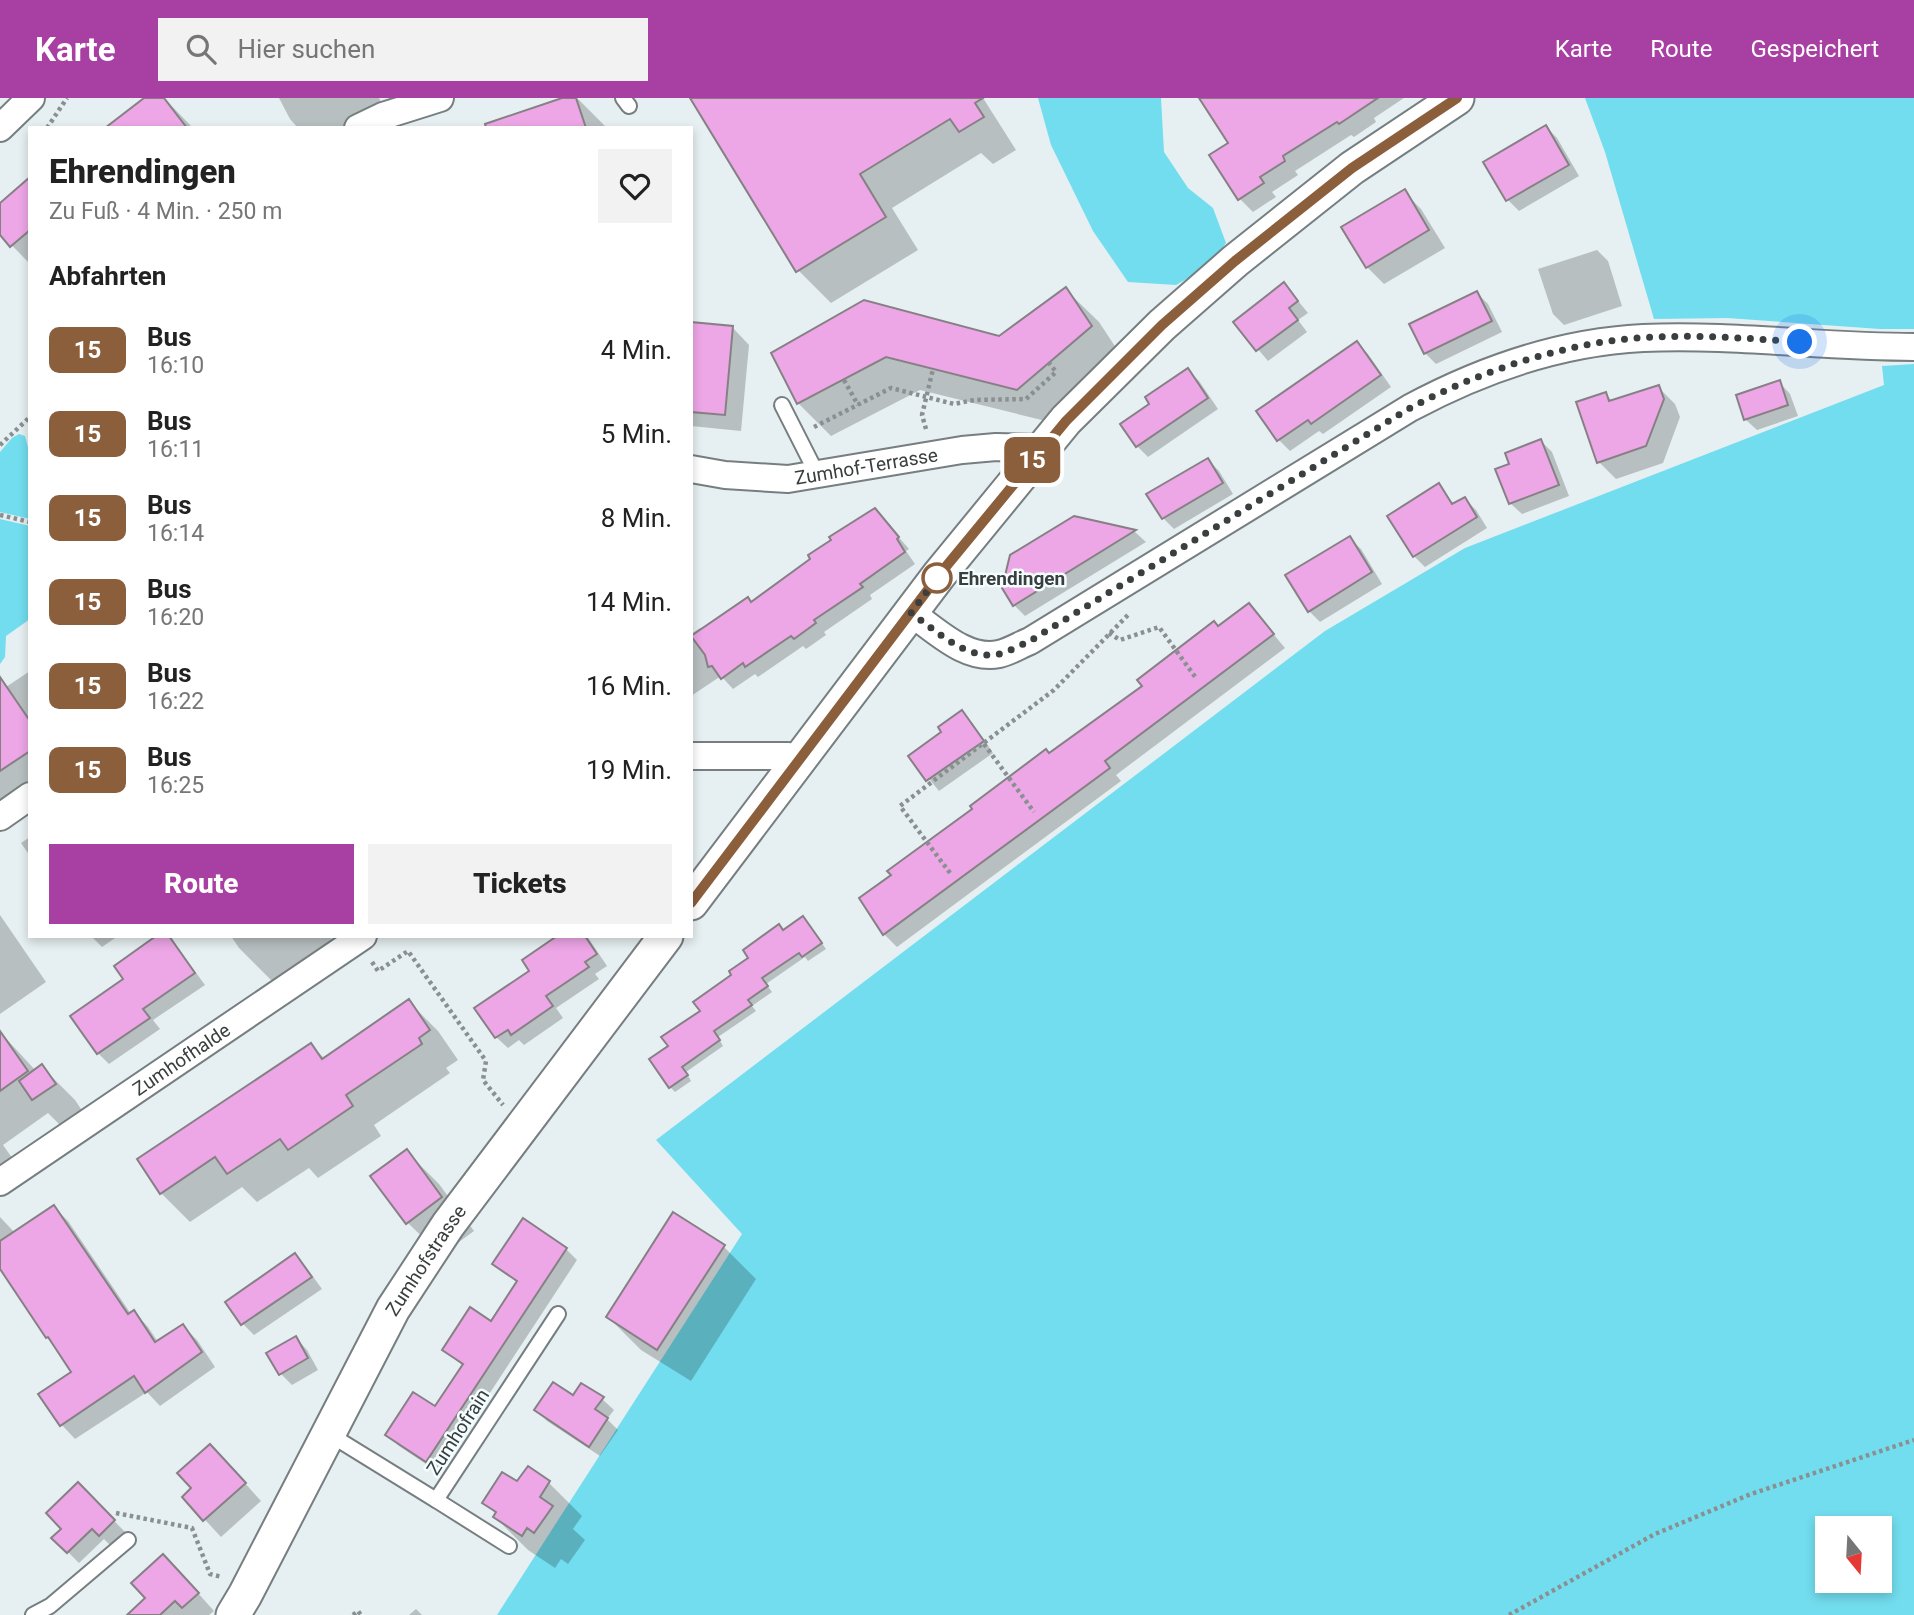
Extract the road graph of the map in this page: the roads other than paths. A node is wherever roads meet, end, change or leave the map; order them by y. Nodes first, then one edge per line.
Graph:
1 (31, 98) edge
2 (440, 98) edge
3 (1457, 98) edge
4 (362, 126) edge
5 (0, 128) edge
6 (1914, 347) edge
7 (782, 405) dead end
8 (1042, 448) junction
9 (693, 469) edge
10 (817, 474) junction
11 (911, 613) junction
12 (693, 756) edge
13 (799, 761) junction
14 (28, 797) edge
15 (0, 817) edge
16 (693, 900) edge
17 (664, 938) edge
18 (364, 944) edge
19 (0, 1182) edge
20 (558, 1314) dead end
21 (328, 1433) junction
22 (436, 1500) junction
23 (128, 1540) dead end
24 (509, 1546) dead end
25 (235, 1614) edge
26 (33, 1615) edge

1 - 5 street
2 - 4 street
3 - 8 street
6 - 11 street
7 - 10 lane
8 - 10 street, Zumhof-Terrasse
8 - 11 street
9 - 10 street, Zumhof-Terrasse
11 - 13 street
12 - 13 street
13 - 16 street
14 - 15 street
17 - 21 street, Zumhofstrasse
18 - 19 street, Zumhofhalde
20 - 22 lane, Zumhofrain
21 - 22 lane, Zumhofrain
21 - 25 street, Zumhofstrasse
22 - 24 lane
23 - 26 lane

